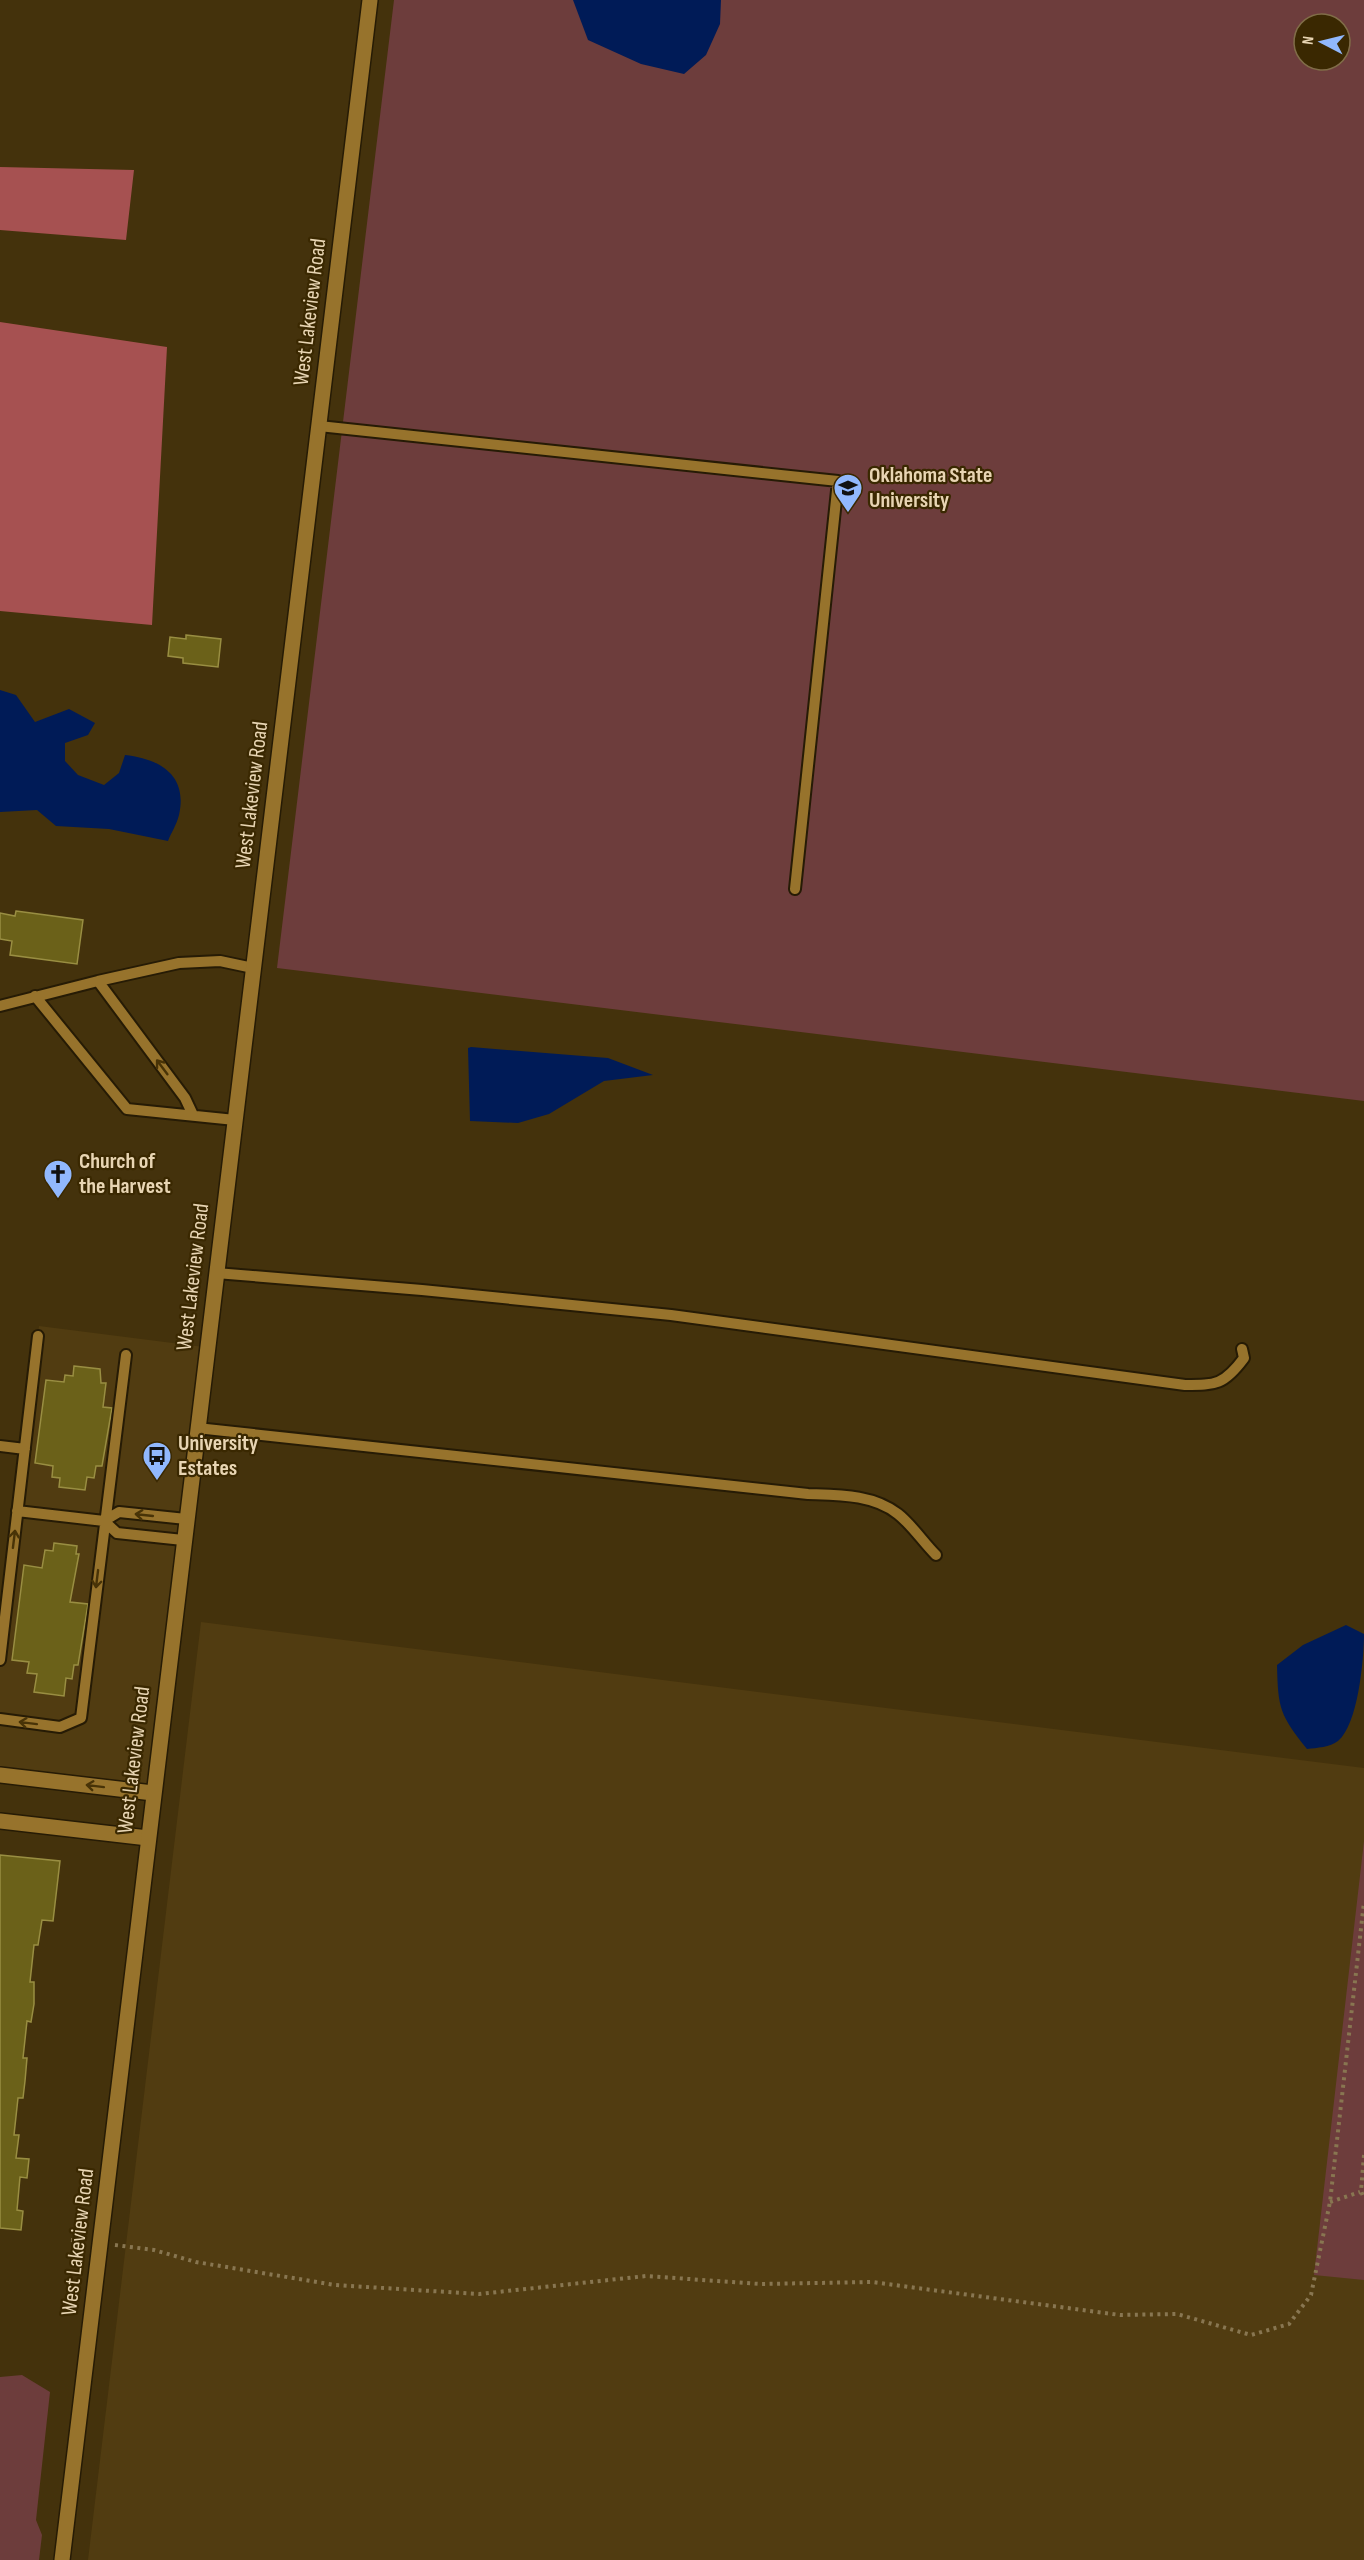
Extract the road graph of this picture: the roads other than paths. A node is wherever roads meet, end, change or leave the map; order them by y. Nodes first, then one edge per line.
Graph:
1 (370, 0) edge
2 (319, 426) junction
3 (795, 888) dead end
4 (253, 968) junction
5 (98, 981) junction
6 (35, 996) junction
7 (0, 1006) edge
8 (193, 1116) junction
9 (235, 1120) junction
10 (216, 1273) junction
11 (38, 1336) dead end
12 (1242, 1349) dead end
13 (126, 1355) dead end
14 (197, 1428) junction
15 (0, 1446) edge
16 (25, 1449) junction
17 (17, 1511) junction
18 (186, 1519) junction
19 (105, 1521) junction
20 (183, 1540) junction
21 (936, 1555) dead end
22 (0, 1660) edge
23 (0, 1719) edge
24 (0, 1774) edge
25 (153, 1793) junction
26 (0, 1821) edge
27 (148, 1838) junction
28 (62, 2560) edge

1 - 2 main road, West Lakeview Road
2 - 3 lane
2 - 4 main road, West Lakeview Road
4 - 5 lane
4 - 9 main road, West Lakeview Road
5 - 6 lane
8 -> 5 lane
6 - 7 lane
6 - 8 lane
8 - 9 lane
9 - 10 main road, West Lakeview Road
10 - 12 lane
10 - 14 main road, West Lakeview Road
11 - 16 lane
13 - 19 lane
14 - 18 main road, West Lakeview Road
14 - 21 lane
15 - 16 lane
16 - 17 lane
17 - 19 lane
22 -> 17 lane
18 -> 19 lane
18 - 20 main road, West Lakeview Road
19 - 20 lane
19 -> 23 lane
20 - 25 main road, West Lakeview Road
25 -> 24 main road
25 - 27 main road, West Lakeview Road
26 - 27 main road
27 - 28 main road, West Lakeview Road

